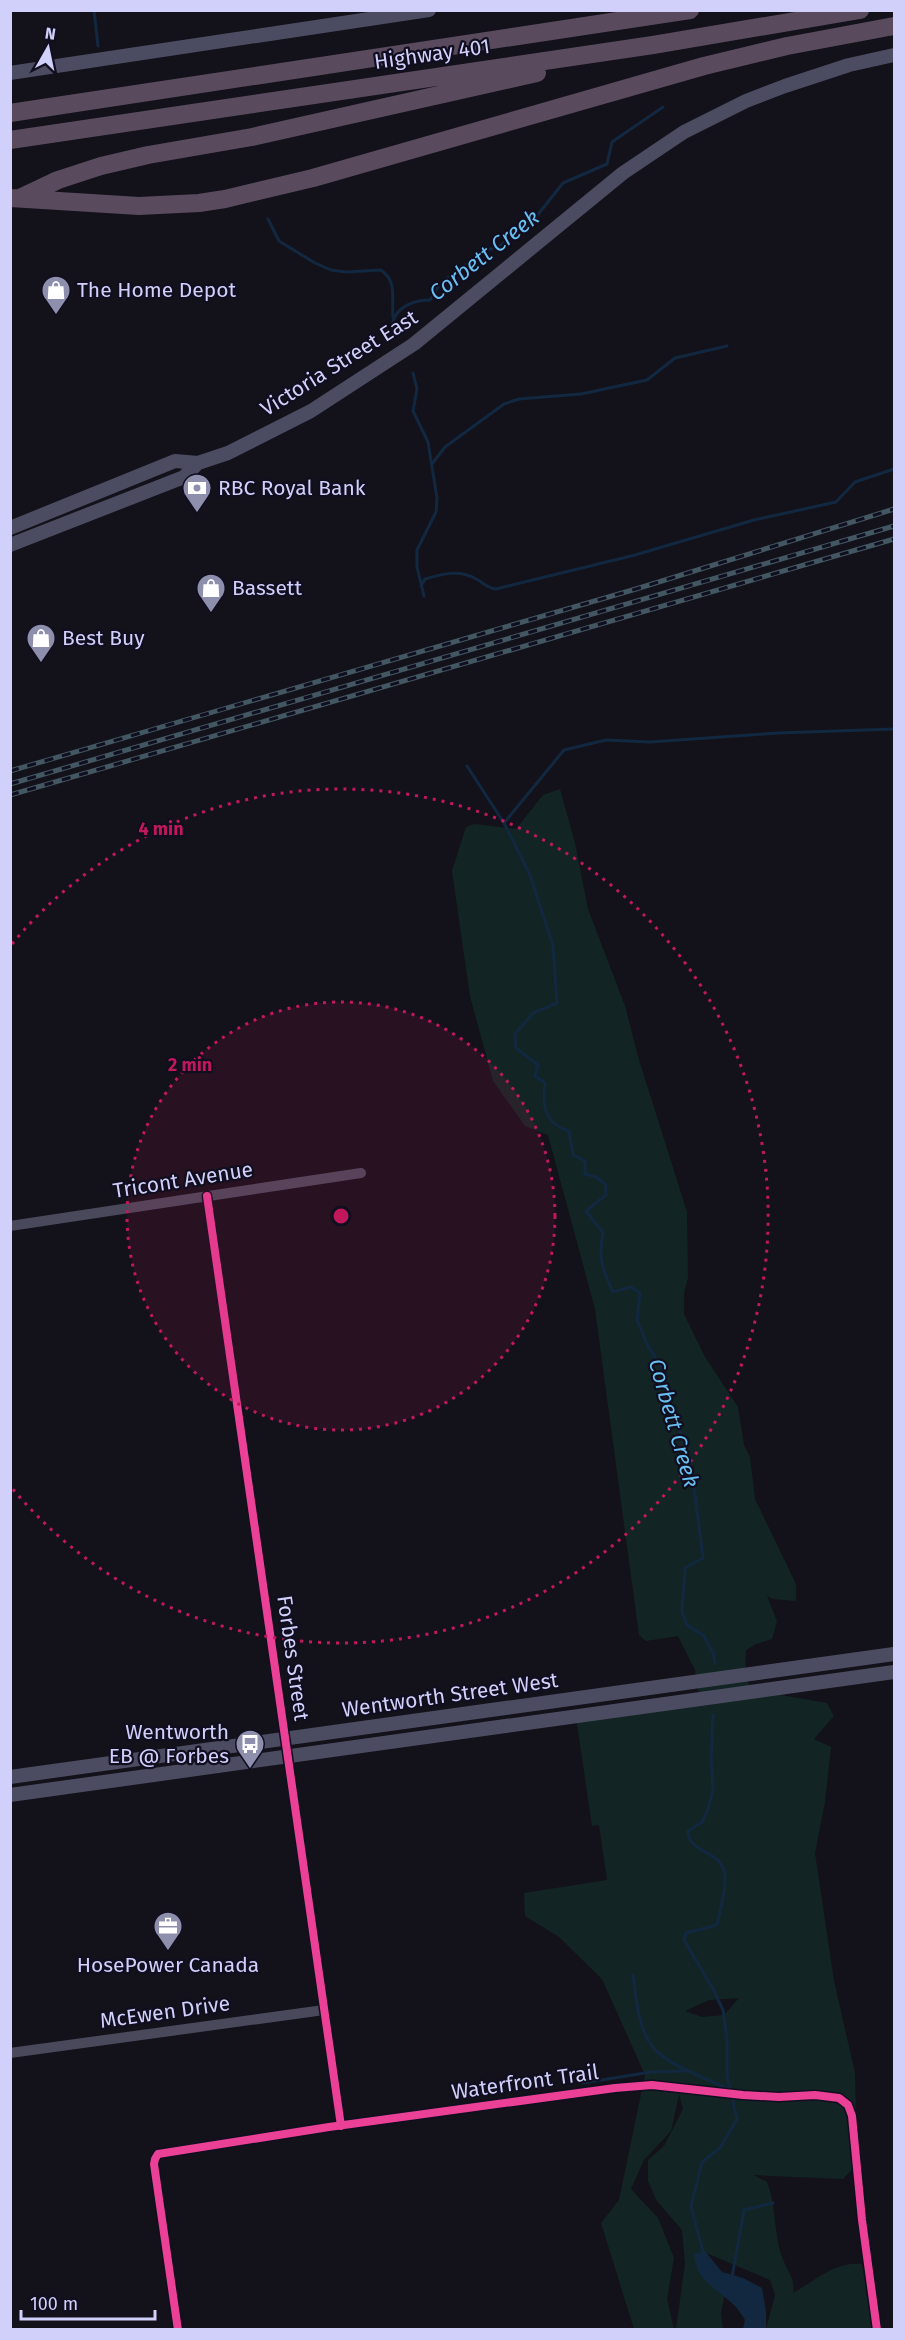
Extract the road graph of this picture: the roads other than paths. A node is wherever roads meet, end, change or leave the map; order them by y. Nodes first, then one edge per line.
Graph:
1 (429, 10) edge
2 (690, 10) edge
3 (860, 10) edge
4 (894, 26) edge
5 (653, 45) junction
6 (894, 55) edge
7 (10, 73) edge
8 (177, 87) junction
9 (10, 106) edge
10 (10, 113) edge
11 (10, 140) edge
12 (10, 200) edge
13 (198, 463) junction
14 (10, 528) edge
15 (10, 544) edge
16 (361, 1173) dead end
17 (207, 1196) junction
18 (10, 1226) edge
19 (894, 1654) edge
20 (894, 1672) edge
21 (286, 1739) junction
22 (289, 1757) junction
23 (10, 1777) edge
24 (10, 1795) edge
25 (324, 2010) junction
26 (10, 2053) edge
27 (341, 2126) dead end

1 - 7 main road
2 - 8 highway, Highway 401
3 - 5 highway, Highway 401
4 - 12 highway, bridge
5 - 11 highway, Highway 401
5 - 12 highway
6 - 13 main road, Victoria Street East
8 - 9 highway
8 - 10 highway, Highway 401
13 - 14 main road, Victoria Street East
13 - 15 main road, Victoria Street East
16 - 17 street, Tricont Avenue
17 - 18 street, Tricont Avenue
17 - 21 street, Forbes Street
19 - 21 main road, Wentworth Street West
20 - 22 main road, Wentworth Street West
21 - 22 street, Forbes Street
21 - 23 main road, Wentworth Street West
22 - 24 main road, Wentworth Street West
22 - 25 street, Forbes Street
25 - 26 street, McEwen Drive
25 - 27 street, Forbes Street

